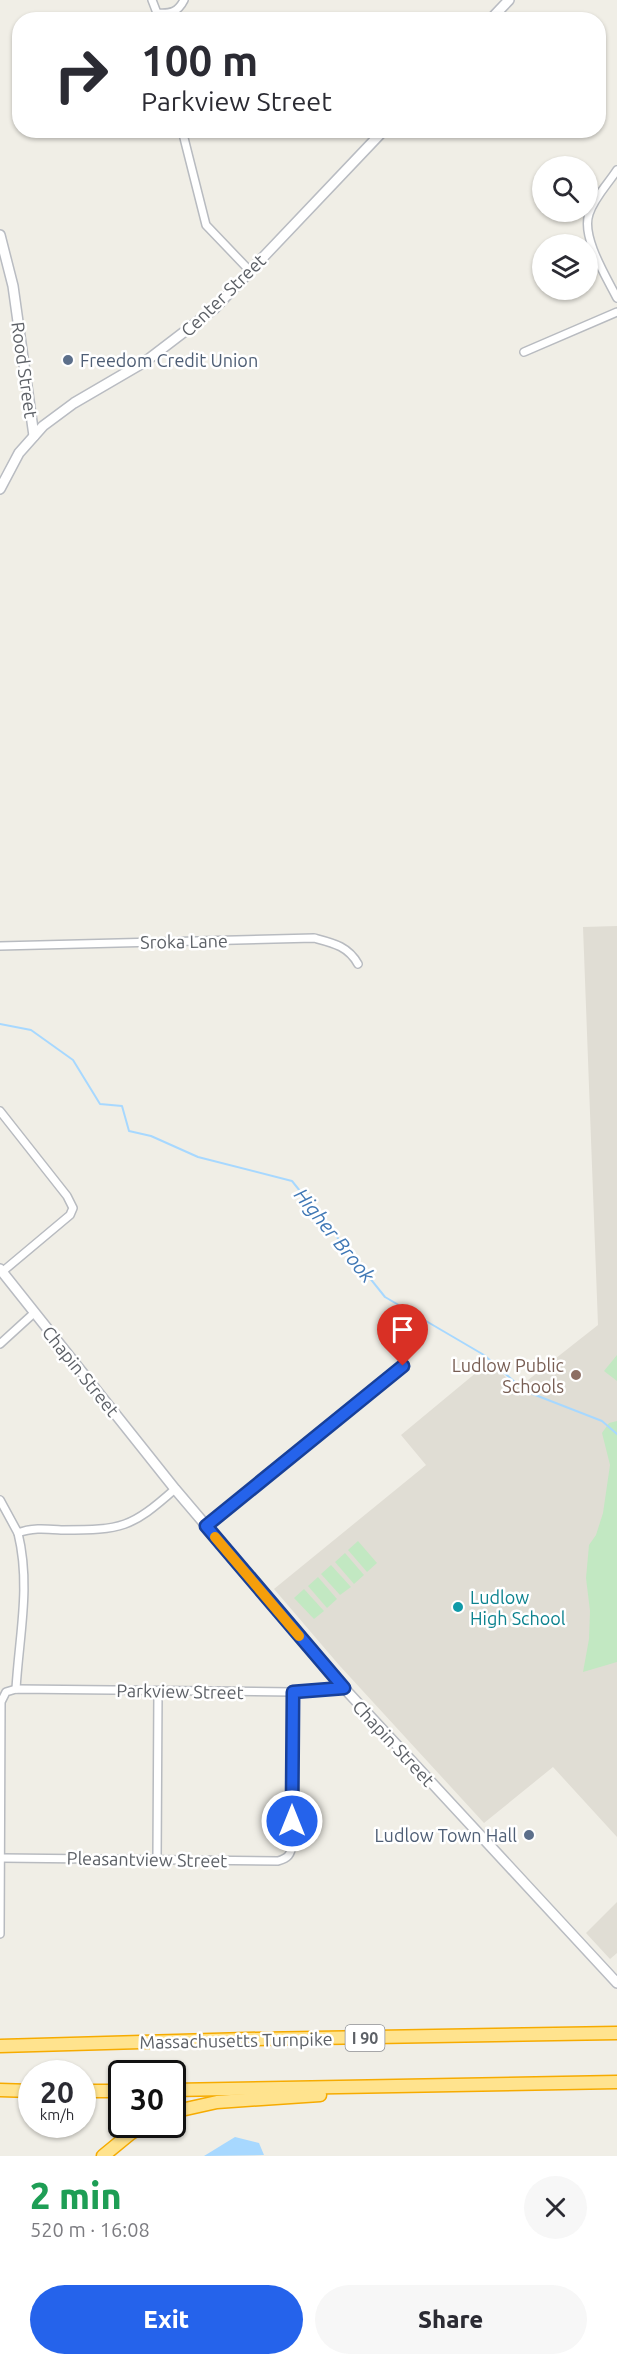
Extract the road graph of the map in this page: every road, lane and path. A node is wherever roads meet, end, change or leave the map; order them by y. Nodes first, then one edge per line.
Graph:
1 (184, 0) edge
2 (509, 0) edge
3 (174, 12) edge
4 (498, 12) edge
5 (184, 138) edge
6 (376, 138) edge
7 (617, 170) edge
8 (0, 235) edge
9 (250, 271) junction
10 (617, 298) edge
11 (617, 312) edge
12 (524, 352) dead end
13 (34, 436) junction
14 (0, 489) edge
15 (0, 946) edge
16 (358, 964) dead end
17 (0, 1111) edge
18 (1, 1271) edge
19 (34, 1313) junction
20 (0, 1344) edge
21 (403, 1366) dead end
22 (175, 1489) junction
23 (0, 1500) edge
24 (206, 1526) junction
25 (18, 1533) junction
26 (344, 1688) junction
27 (16, 1689) junction
28 (158, 1691) junction
29 (293, 1692) junction
30 (2, 1858) junction
31 (158, 1859) junction
32 (1, 1931) edge
33 (617, 1983) edge
34 (617, 2033) edge
35 (0, 2039) edge
36 (112, 2043) junction
37 (0, 2046) edge
38 (617, 2082) edge
39 (462, 2085) junction
40 (0, 2090) edge
41 (186, 2090) edge
42 (18, 2091) edge
43 (186, 2109) edge
44 (125, 2138) edge
45 (104, 2156) edge

1 - 3 street
2 - 4 main road
5 - 9 street
6 - 9 main road, Center Street
7 - 10 street
8 - 13 main road, Rood Street
9 - 13 main road, Center Street
11 - 12 street
13 - 14 main road, Center Street
15 - 16 street, Sroka Lane
17 - 18 street
18 - 19 main road, Chapin Street
19 - 20 street
19 - 22 main road, Chapin Street
21 - 24 street
22 - 24 main road, Chapin Street
22 - 25 street
23 - 25 street
24 - 26 main road, Chapin Street
25 - 27 street
26 - 29 street, Parkview Street
26 - 33 main road, Chapin Street
27 - 28 street, Parkview Street
27 - 30 street
28 - 29 street, Parkview Street
28 - 31 street
29 - 31 street, Pleasantview Street
30 - 31 street, Pleasantview Street
30 - 32 street
34 - 36 highway, Massachusetts Turnpike / I 90
35 - 36 highway
36 - 37 highway, Massachusetts Turnpike / I 90
38 - 39 highway
39 - 41 highway
39 - 43 highway
40 - 42 highway
44 - 45 highway

